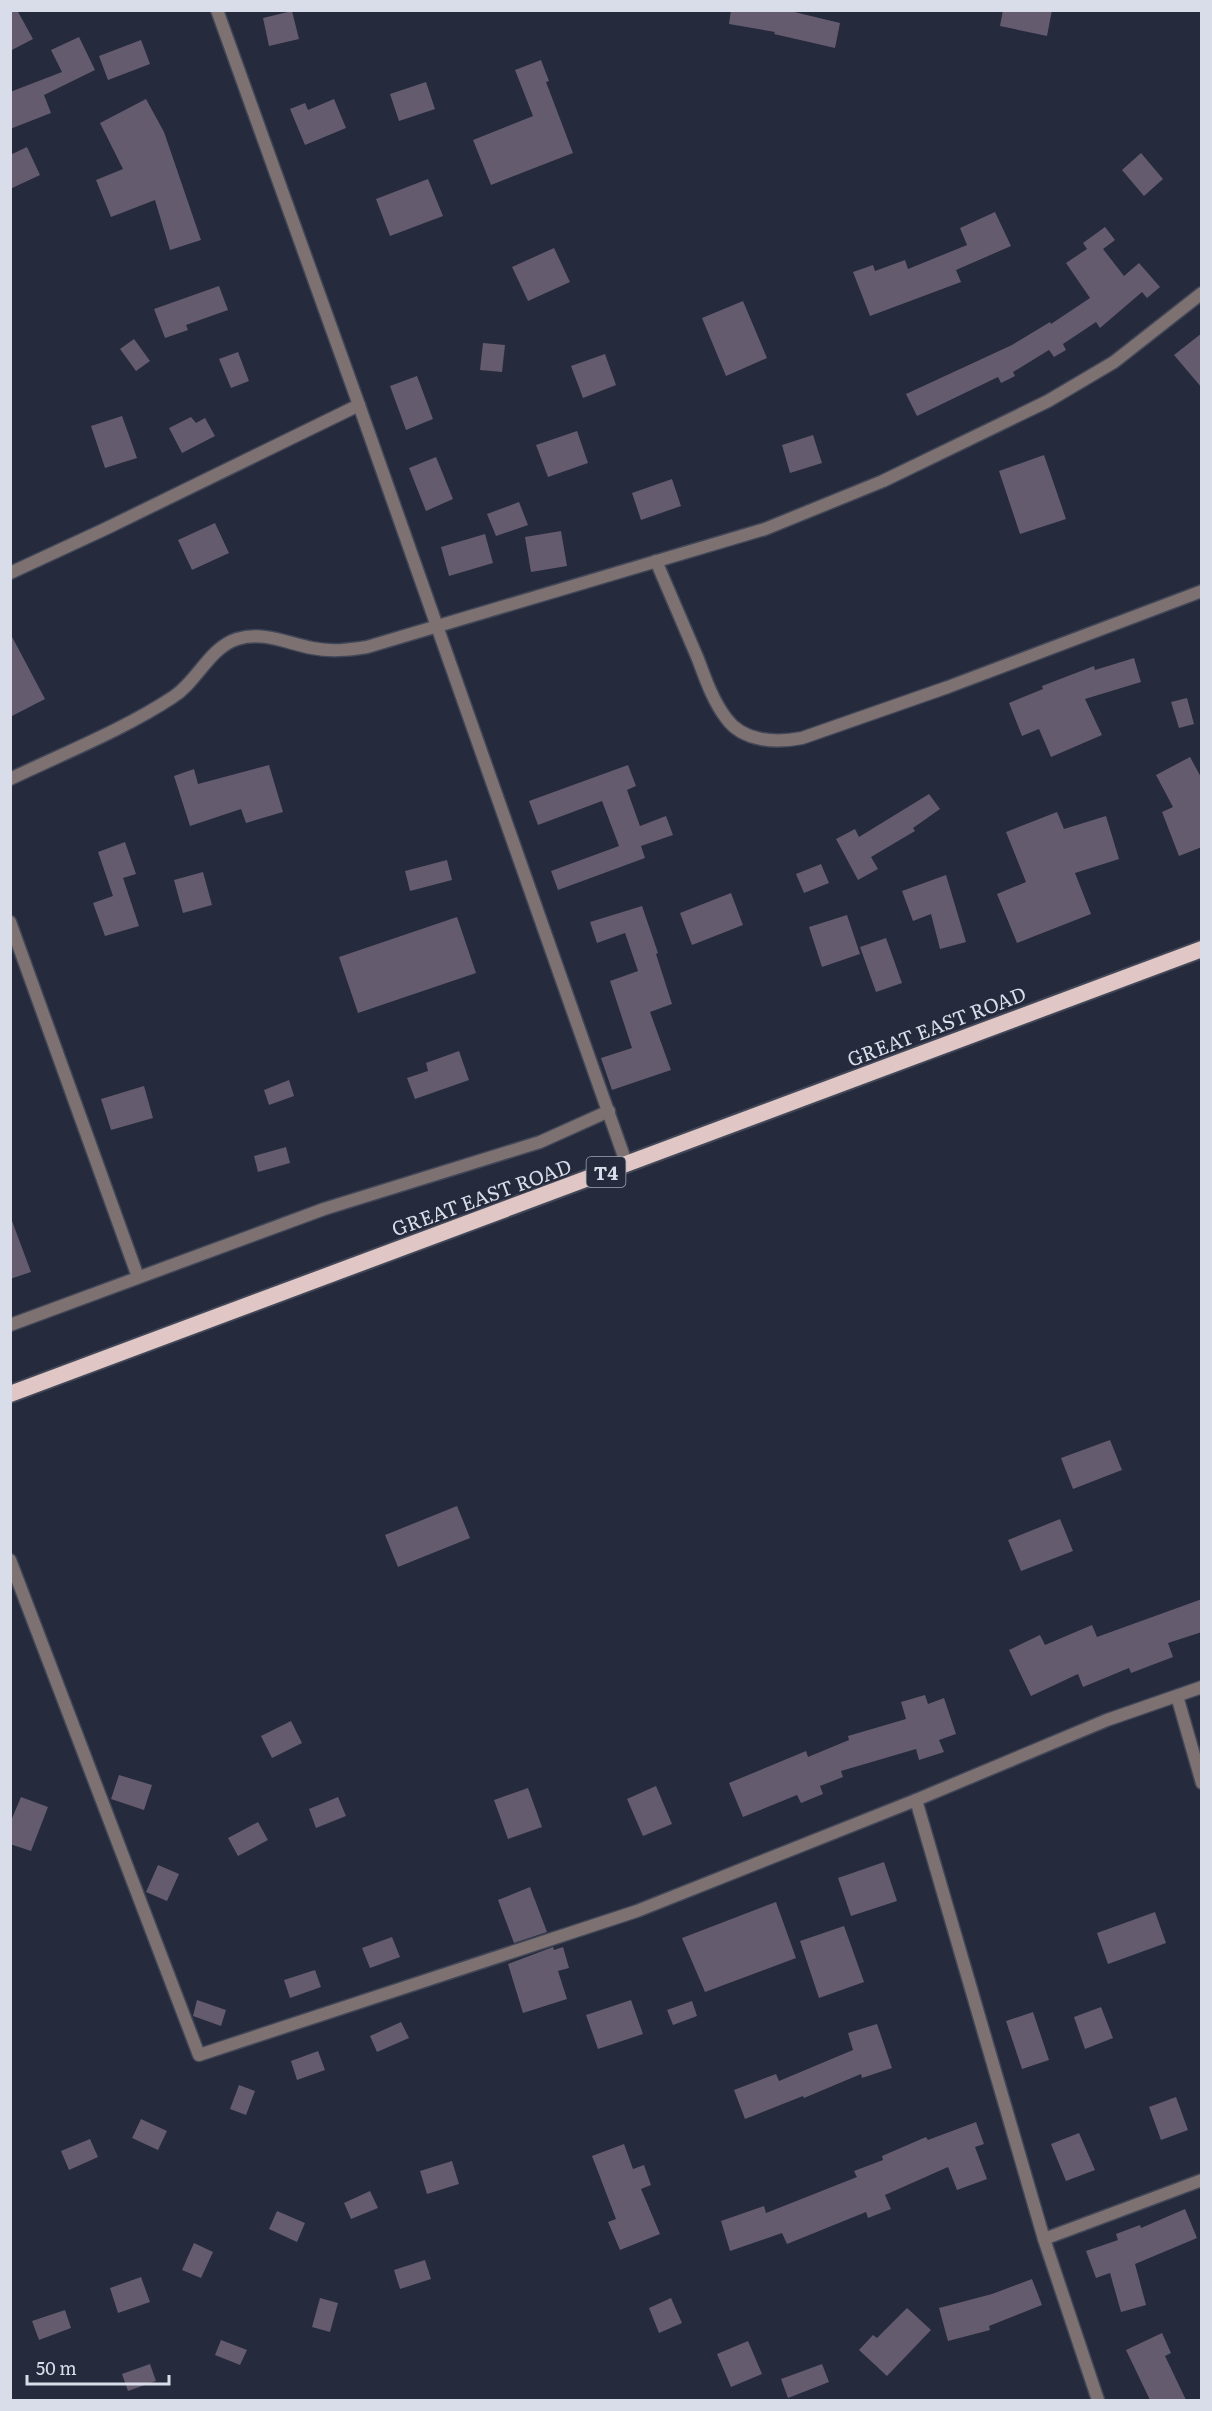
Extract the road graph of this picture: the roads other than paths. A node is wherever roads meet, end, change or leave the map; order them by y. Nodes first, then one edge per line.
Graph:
1 (217, 10) edge
2 (1202, 293) edge
3 (359, 405) junction
4 (657, 561) junction
5 (10, 573) edge
6 (1202, 591) edge
7 (437, 626) junction
8 (10, 779) edge
9 (10, 922) edge
10 (1202, 949) edge
11 (609, 1111) junction
12 (627, 1164) junction
13 (138, 1277) junction
14 (10, 1325) edge
15 (10, 1394) edge
16 (10, 1560) edge
17 (1202, 1687) edge
18 (1177, 1696) junction
19 (1202, 1783) edge
20 (916, 1800) junction
21 (1202, 2180) edge
22 (1044, 2239) junction
23 (1098, 2400) edge

1 - 3 street
2 - 4 street
3 - 5 street
3 - 7 street
4 - 6 street
4 - 7 street
7 - 8 street
7 - 11 street
9 - 13 street
10 - 12 highway, GREAT EAST ROAD / T4
11 - 12 street
11 - 13 street
12 - 15 highway, GREAT EAST ROAD / T4
13 - 14 street
16 - 20 street
17 - 18 street
18 - 19 street
18 - 20 street
20 - 22 street
21 - 22 street
22 - 23 street

